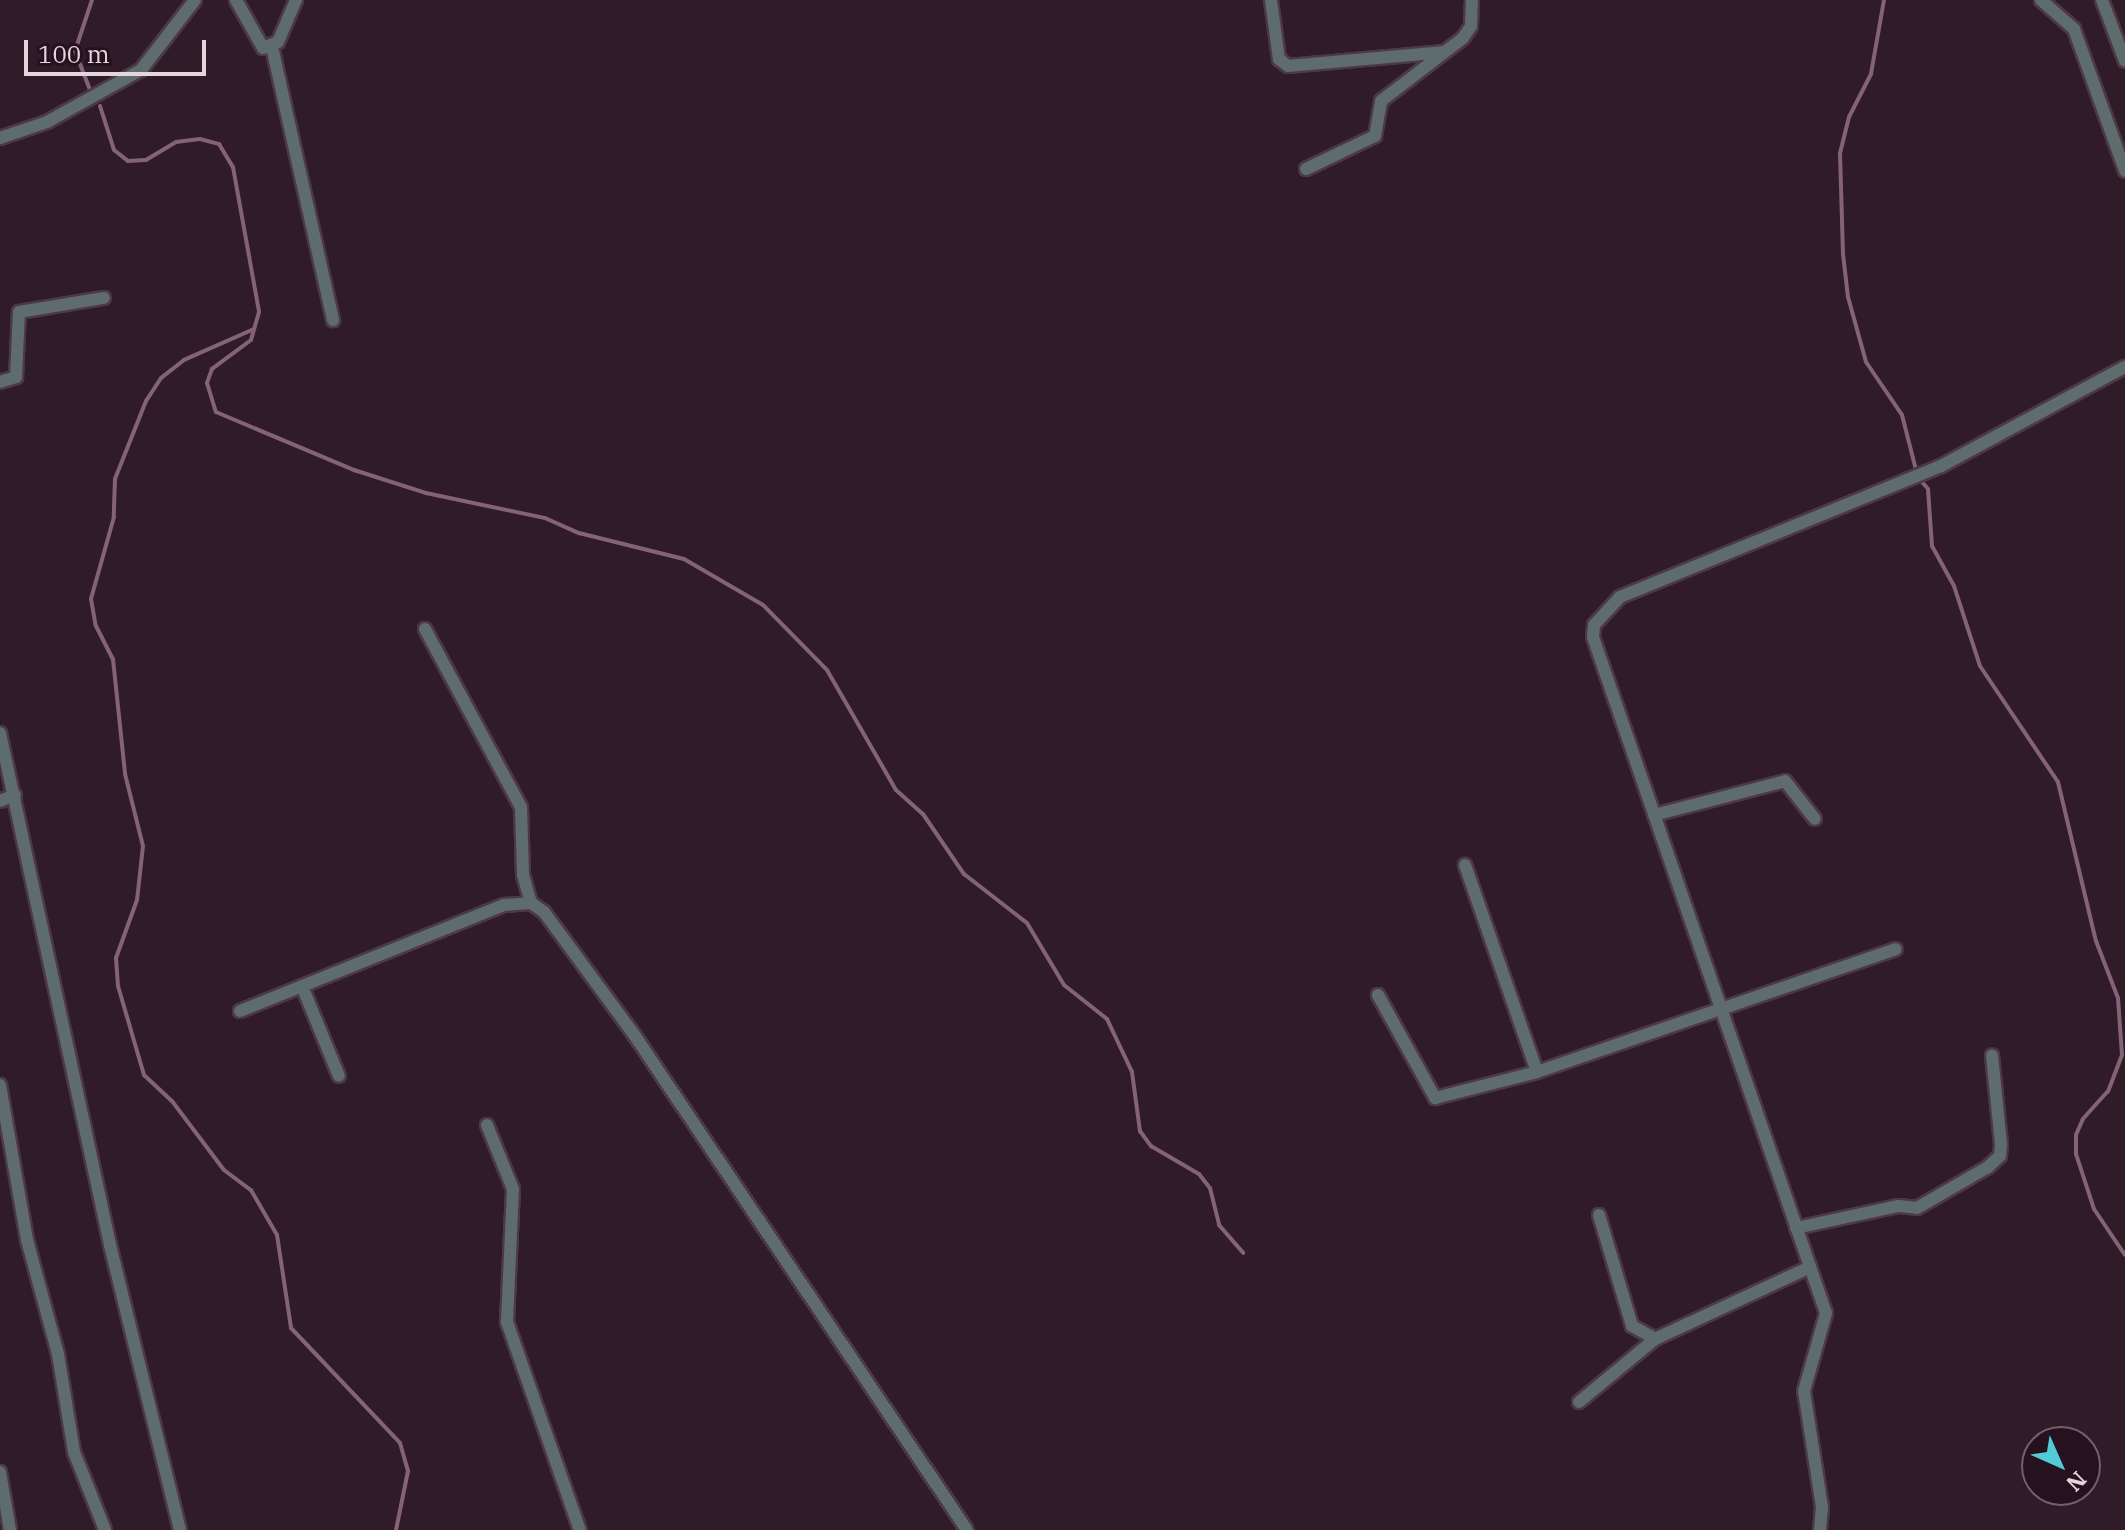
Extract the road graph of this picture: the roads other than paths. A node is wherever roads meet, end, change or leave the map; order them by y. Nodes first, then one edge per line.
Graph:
1 (236, 0) edge
2 (296, 0) edge
3 (1271, 0) edge
4 (1472, 0) edge
5 (2041, 0) edge
6 (2102, 0) edge
7 (196, 1) edge
8 (272, 47) junction
9 (1447, 52) junction
10 (2125, 61) edge
11 (0, 138) edge
12 (1306, 169) dead end
13 (2125, 171) edge
14 (104, 298) dead end
15 (333, 320) dead end
16 (2125, 367) edge
17 (0, 382) edge
18 (425, 629) dead end
19 (0, 733) edge
20 (15, 795) junction
21 (0, 801) edge
22 (1654, 815) junction
23 (1815, 819) dead end
24 (1465, 865) dead end
25 (531, 903) junction
26 (1896, 949) dead end
27 (302, 986) junction
28 (1378, 995) dead end
29 (1719, 1009) junction
30 (240, 1011) dead end
31 (1992, 1055) dead end
32 (1537, 1072) junction
33 (339, 1076) dead end
34 (0, 1085) edge
35 (487, 1125) dead end
36 (1599, 1215) dead end
37 (1796, 1228) junction
38 (1810, 1267) junction
39 (1655, 1339) junction
40 (1579, 1402) dead end
41 (0, 1472) edge
42 (10, 1530) edge
43 (105, 1530) edge
44 (180, 1530) edge
45 (580, 1530) edge
46 (967, 1530) edge
47 (1820, 1530) edge

1 - 8 street
2 - 8 street
3 - 9 street
4 - 9 street
5 - 13 street
6 - 10 street
7 - 11 street
8 - 15 street
9 - 12 street
14 - 17 street
16 - 22 street
18 - 25 street
19 - 20 street
20 - 21 street
20 - 44 street
22 - 23 street
22 - 29 street
24 - 32 street
25 - 27 street
25 - 46 street
26 - 29 street
27 - 30 street
27 - 33 street
28 - 32 street
29 - 32 street
29 - 37 street
31 - 37 street
34 - 43 street
35 - 45 street
36 - 39 street
37 - 38 street
38 - 39 street
38 - 47 street
39 - 40 street
41 - 42 street

